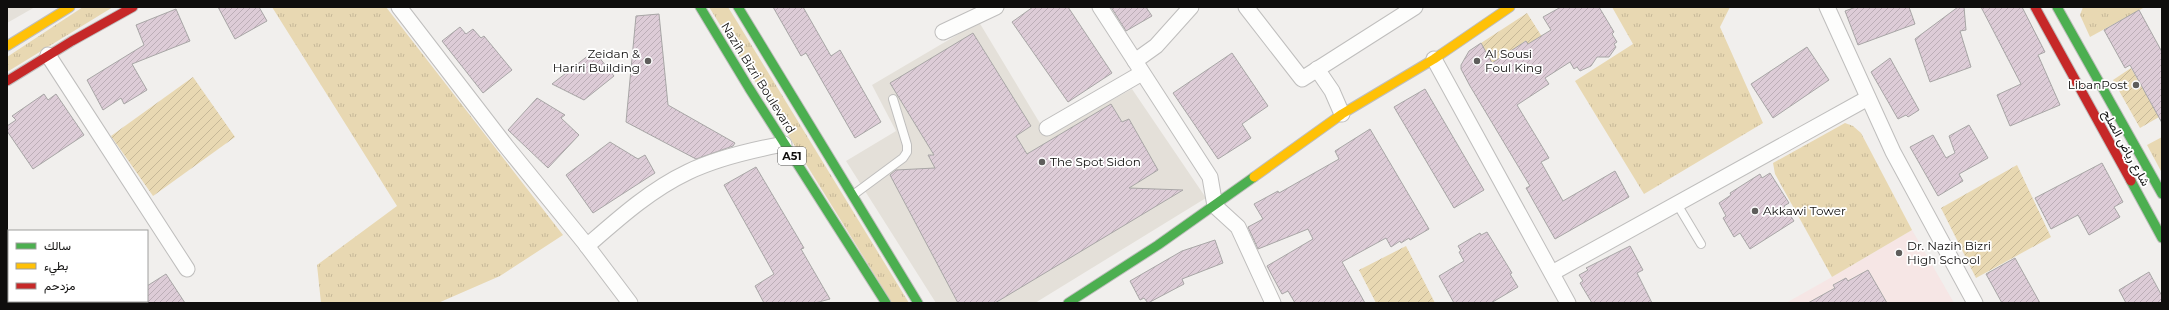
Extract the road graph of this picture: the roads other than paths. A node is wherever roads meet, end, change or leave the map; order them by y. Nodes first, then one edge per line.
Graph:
1 (70, 7) edge
2 (133, 7) edge
3 (399, 7) edge
4 (700, 7) edge
5 (738, 7) edge
6 (996, 7) edge
7 (1100, 7) edge
8 (1191, 7) edge
9 (1246, 7) edge
10 (1415, 7) edge
11 (1510, 7) edge
12 (1827, 7) edge
13 (2035, 7) edge
14 (2057, 7) edge
15 (944, 32) dead end
16 (7, 46) edge
17 (48, 55) junction
18 (1434, 59) junction
19 (1139, 67) junction
20 (1317, 69) junction
21 (7, 81) edge
22 (1868, 98) junction
23 (893, 99) dead end
24 (1342, 114) junction
25 (1047, 128) dead end
26 (784, 144) junction
27 (2162, 194) edge
28 (852, 195) junction
29 (1677, 204) junction
30 (1215, 206) junction
31 (2162, 238) edge
32 (1701, 244) dead end
33 (587, 246) junction
34 (187, 269) dead end
35 (1552, 273) junction
36 (630, 303) edge
37 (886, 303) edge
38 (918, 303) edge
39 (1068, 303) edge
40 (1272, 303) edge
41 (1568, 303) edge
42 (1975, 303) edge

1 - 16 main road
2 - 17 main road
3 - 33 street
4 - 26 main road, Nazih Bizri Boulevard / A51
5 - 28 main road, Nazih Bizri Boulevard / A51
6 - 15 street
7 - 19 street
8 - 19 street
9 - 20 street
10 - 20 street
11 - 18 main road
12 - 22 street
13 - 31 main road, شارع رياض الصلح
14 - 27 main road, شارع رياض الصلح
17 - 21 main road
17 - 34 street
18 - 24 main road
18 - 35 street
19 - 25 street
19 - 30 street
20 - 24 street
22 - 29 street
22 - 42 street
23 - 28 lane
24 - 30 main road
26 - 33 street
26 - 37 main road, Nazih Bizri Boulevard / A51
28 - 38 main road, Nazih Bizri Boulevard / A51
29 - 32 lane
29 - 35 street
30 - 39 main road
30 - 40 street
33 - 36 street
35 - 41 street

